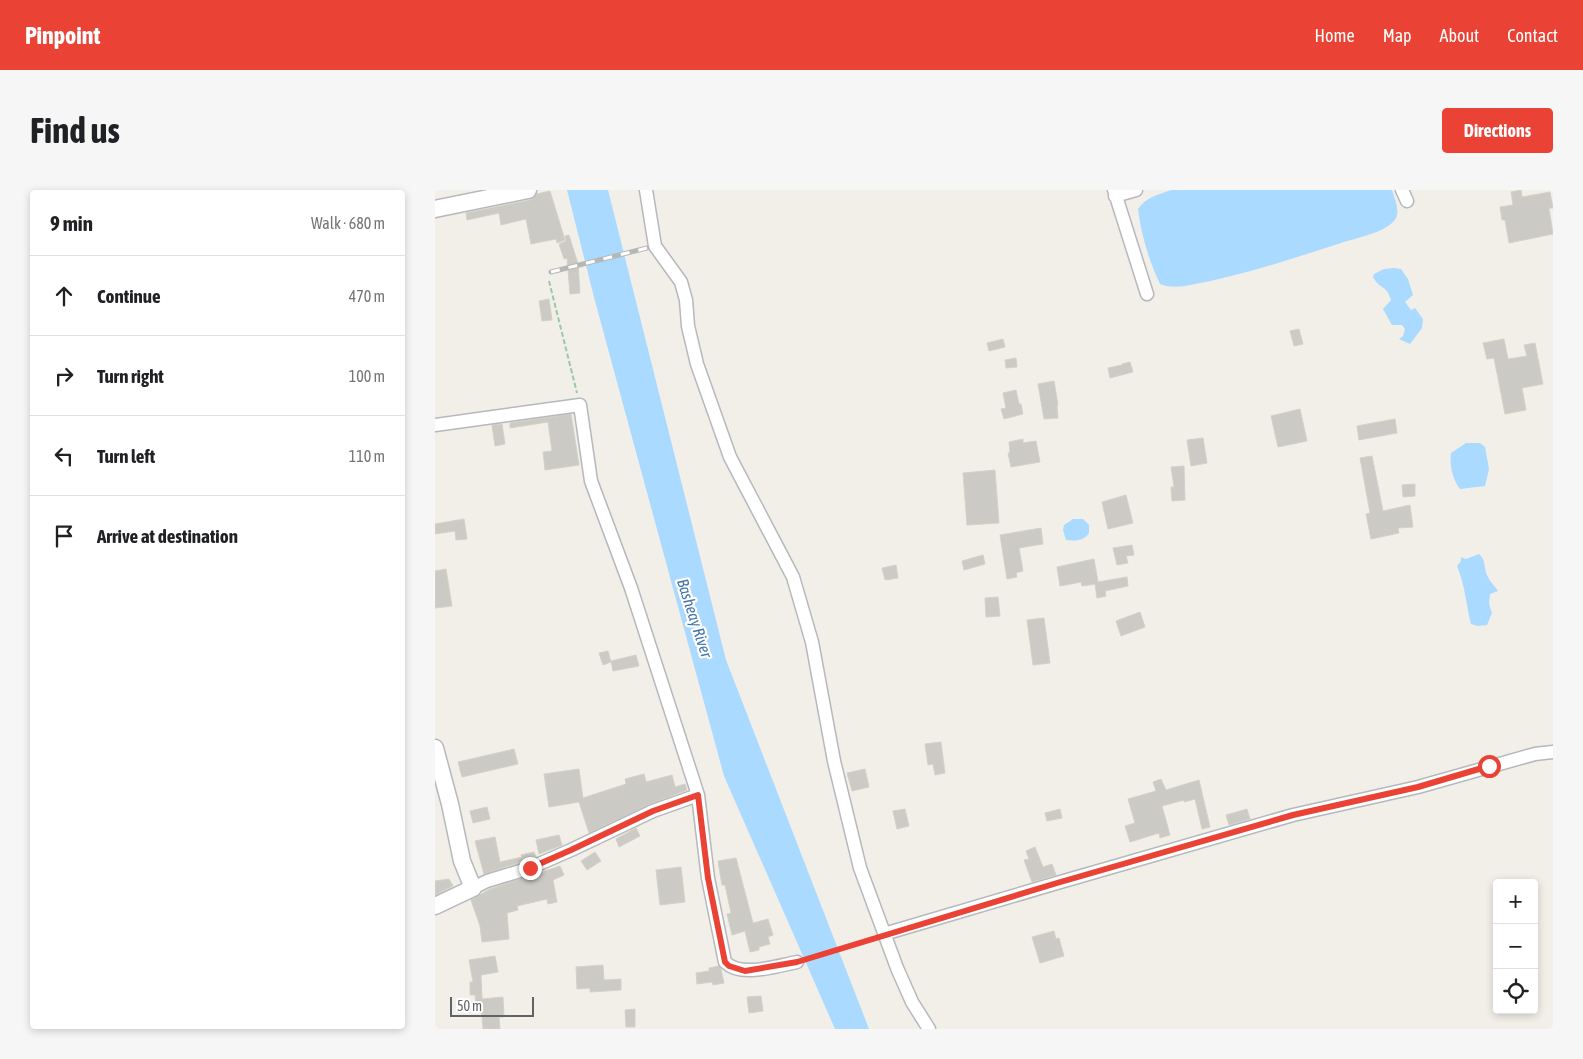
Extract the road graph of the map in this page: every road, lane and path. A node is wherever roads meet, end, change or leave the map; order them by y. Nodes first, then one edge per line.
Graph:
1 (526, 190) edge
2 (646, 190) edge
3 (1136, 190) edge
4 (1114, 193) edge
5 (435, 209) edge
6 (549, 281) dead end
7 (1147, 294) dead end
8 (580, 405) junction
9 (435, 425) edge
10 (435, 748) edge
11 (1553, 752) edge
12 (698, 795) junction
13 (473, 888) junction
14 (435, 906) edge
15 (884, 934) junction
16 (797, 962) joint
17 (929, 1029) edge

1 - 5 street
2 - 15 street
3 - 4 street
4 - 7 street
6 - 8 path
8 - 9 street
8 - 12 street
10 - 13 street
11 - 15 street
12 - 13 street
12 - 16 street
13 - 14 street
15 - 16 path
15 - 17 street

